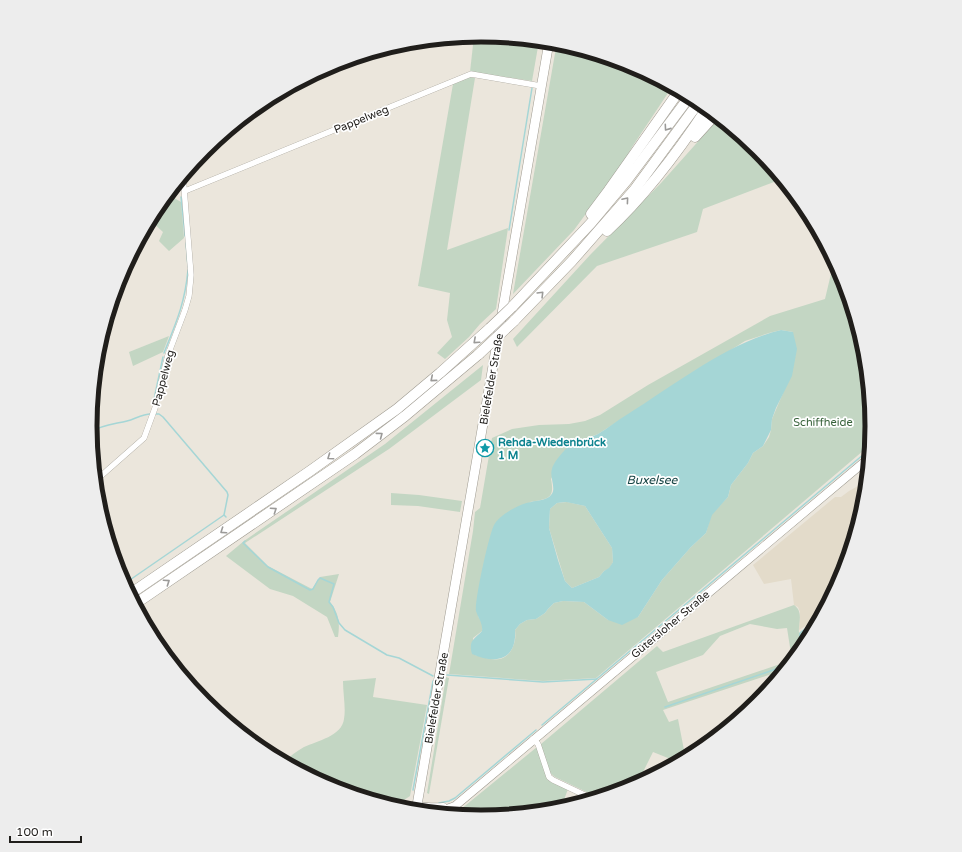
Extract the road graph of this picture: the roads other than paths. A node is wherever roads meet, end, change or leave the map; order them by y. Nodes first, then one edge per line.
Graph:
1 (548, 48) edge
2 (541, 86) junction
3 (675, 95) edge
4 (686, 102) edge
5 (695, 108) edge
6 (703, 113) edge
7 (711, 118) edge
8 (658, 176) junction
9 (184, 183) edge
10 (185, 191) junction
11 (572, 261) junction
12 (549, 269) junction
13 (863, 463) edge
14 (102, 475) dead end
15 (135, 591) edge
16 (139, 601) edge
17 (533, 739) junction
18 (472, 790) junction
19 (585, 795) edge
20 (417, 805) edge
21 (437, 808) edge
22 (448, 808) edge

1 - 2 main road, Bielefelder Straße
2 - 10 street, Pappelweg
2 - 20 main road, Bielefelder Straße
3 - 12 highway
4 -> 12 highway
11 -> 5 highway
6 - 8 highway
7 - 8 highway
8 - 11 highway
9 - 10 street, Pappelweg
10 - 14 street, Pappelweg
16 -> 11 highway, bridge
12 -> 15 highway, bridge
13 - 17 main road, Gütersloher Straße
17 - 18 main road, Gütersloher Straße
17 - 19 street
18 - 21 main road, Gütersloher Straße
18 - 22 main road, Gütersloher Straße

